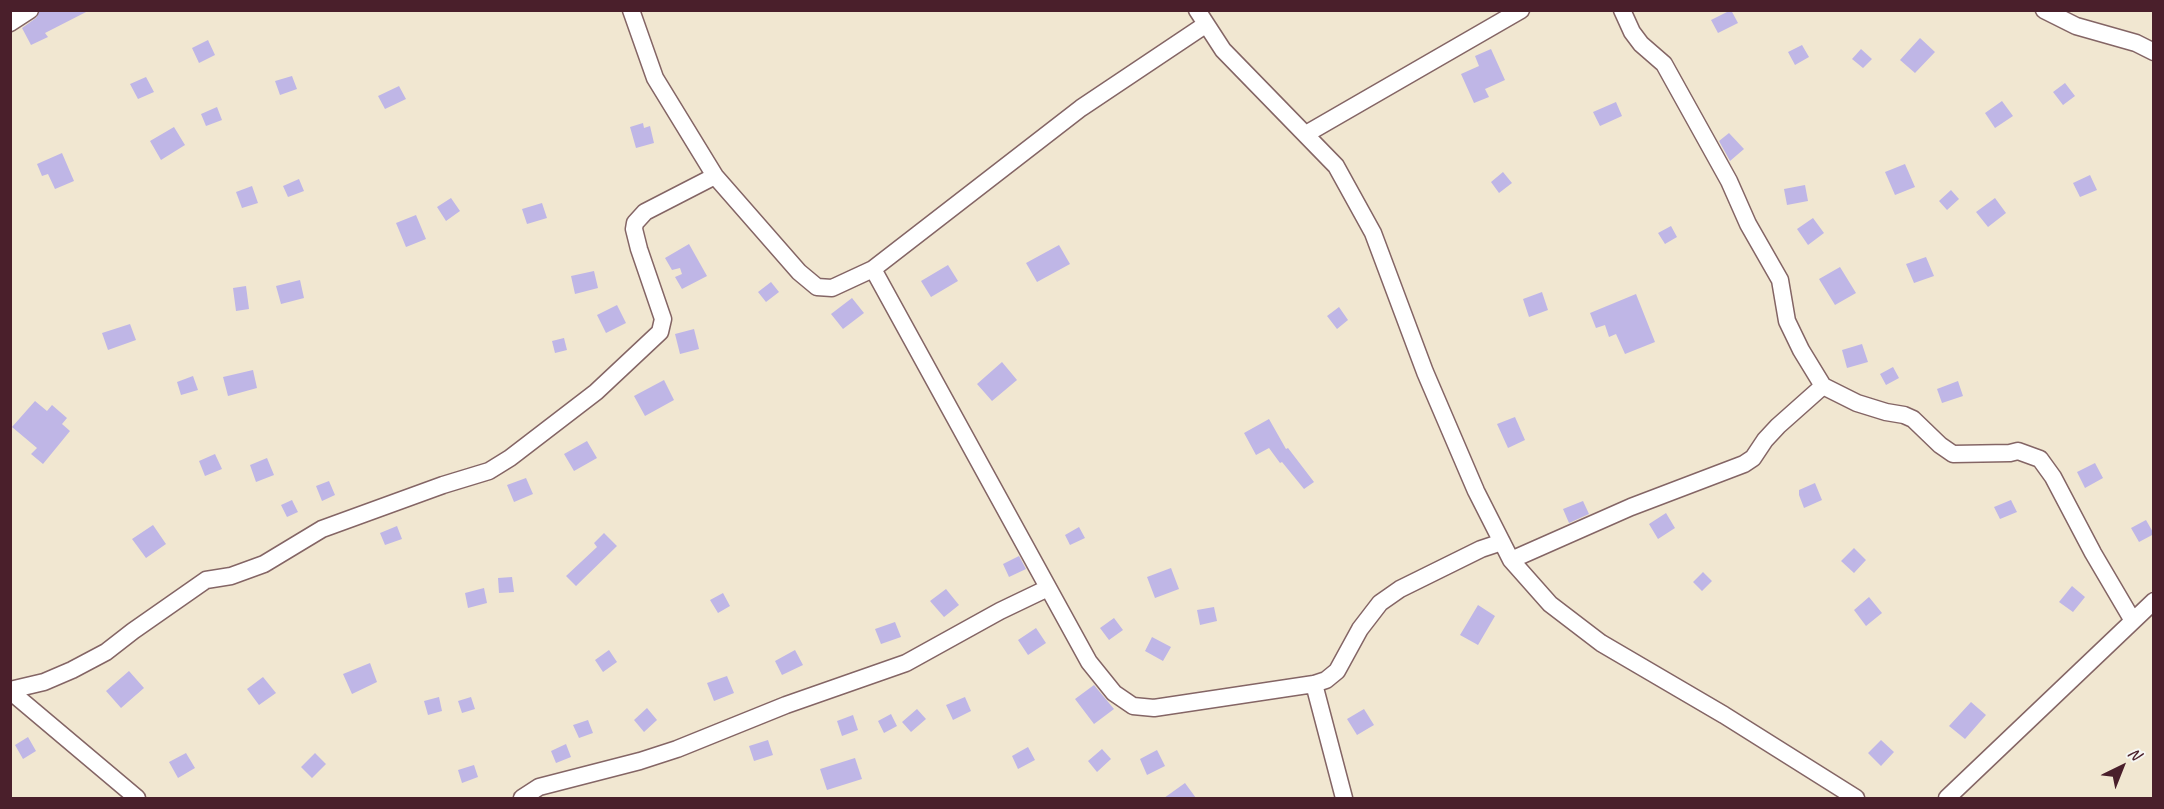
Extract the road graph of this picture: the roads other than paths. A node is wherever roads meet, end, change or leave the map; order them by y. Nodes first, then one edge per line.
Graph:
1 (30, 10) edge
2 (631, 10) edge
3 (1521, 10) edge
4 (1622, 10) edge
5 (2044, 10) edge
6 (1201, 18) edge
7 (10, 23) edge
8 (2154, 52) edge
9 (1306, 134) junction
10 (715, 176) junction
11 (873, 270) junction
12 (1823, 386) junction
13 (1502, 542) junction
14 (1511, 560) junction
15 (1048, 588) junction
16 (2154, 601) edge
17 (2133, 621) junction
18 (1314, 684) junction
19 (10, 690) edge
20 (137, 798) edge
21 (522, 798) edge
22 (1344, 798) edge
23 (1856, 798) edge
24 (1947, 798) edge

1 - 7 street
2 - 10 street
3 - 9 street
4 - 12 street
5 - 8 street
6 - 9 street
6 - 11 street
9 - 13 street
10 - 11 street
10 - 19 street
11 - 15 street
12 - 14 street
12 - 17 street
13 - 14 street
13 - 18 street
14 - 23 street
15 - 18 street
15 - 21 street
16 - 17 street
17 - 24 street
18 - 22 street
19 - 20 street

